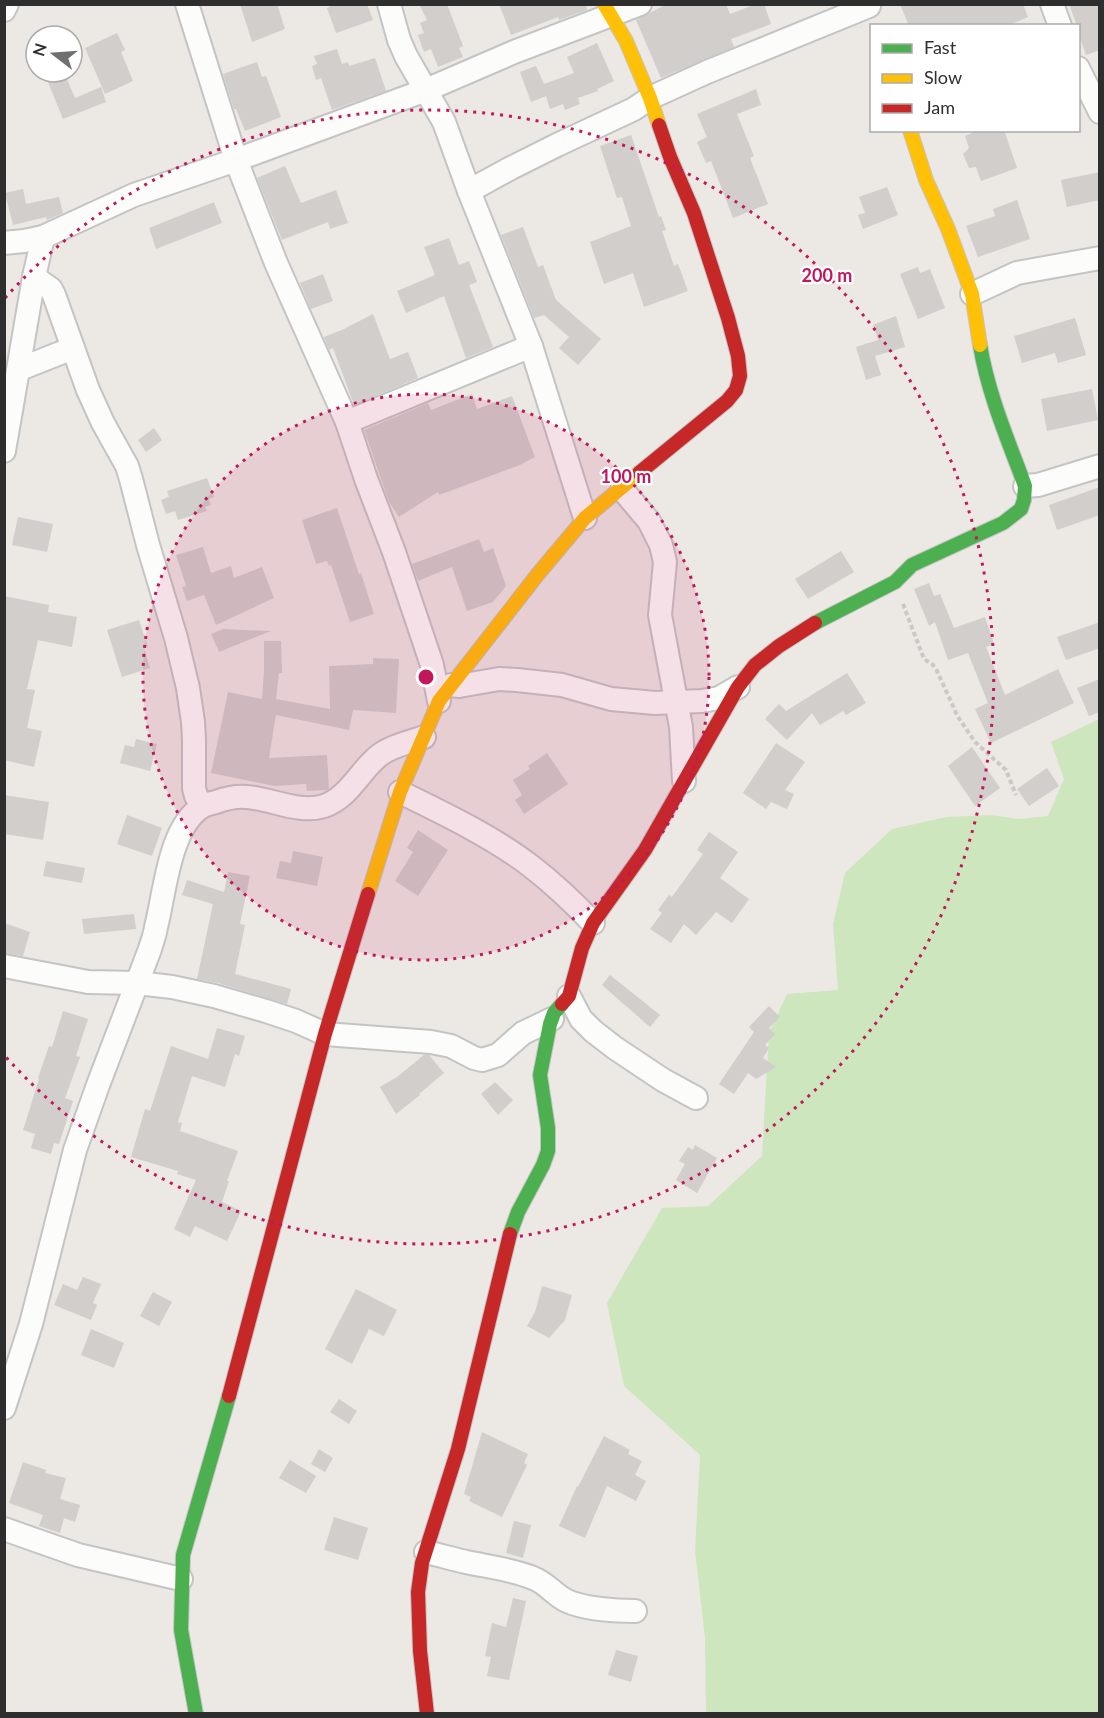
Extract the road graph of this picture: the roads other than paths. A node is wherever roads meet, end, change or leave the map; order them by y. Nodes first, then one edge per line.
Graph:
1 (7, 4) edge
2 (188, 4) edge
3 (389, 4) edge
4 (640, 4) edge
5 (1052, 4) edge
6 (4, 10) edge
7 (607, 10) edge
8 (871, 12) edge
9 (1059, 24) edge
10 (1080, 72) edge
11 (426, 90) junction
12 (650, 98) junction
13 (1100, 112) edge
14 (911, 132) edge
15 (236, 160) junction
16 (469, 191) junction
17 (43, 237) junction
18 (4, 243) edge
19 (1100, 258) edge
20 (34, 277) junction
21 (972, 294) junction
22 (531, 346) junction
23 (73, 348) junction
24 (20, 369) junction
25 (347, 422) junction
26 (4, 451) edge
27 (1100, 466) edge
28 (1025, 486) junction
29 (622, 489) junction
30 (585, 518) junction
31 (738, 687) junction
32 (445, 693) junction
33 (677, 703) junction
34 (424, 737) junction
35 (684, 781) junction
36 (400, 792) junction
37 (203, 806) junction
38 (593, 923) junction
39 (4, 966) edge
40 (137, 983) junction
41 (569, 996) junction
42 (552, 1019) junction
43 (325, 1034) junction
44 (696, 1098) dead end
45 (4, 1408) edge
46 (4, 1529) edge
47 (426, 1552) junction
48 (181, 1579) junction
49 (635, 1611) dead end
50 (196, 1713) edge
51 (427, 1713) edge

1 - 6 street
2 - 15 street
3 - 11 street
4 - 7 street
5 - 9 street
7 - 11 street
7 - 12 street
8 - 12 street
10 - 13 street
11 - 15 street
11 - 16 street
12 - 16 street
12 - 29 street
14 - 21 street
15 - 17 street
15 - 25 street
16 - 22 street
17 - 18 street
17 - 20 street
19 - 21 street
20 - 23 street
20 - 24 street
21 - 28 street
22 - 25 street
22 - 30 street
23 - 24 street
23 - 37 street
24 - 26 street
25 - 32 street
27 - 28 street
28 - 31 street
29 - 30 street
29 - 33 street
30 - 32 street
31 - 33 street
31 - 35 street
32 - 33 street
32 - 34 street
33 - 35 street
34 - 36 street
34 - 37 street
35 - 38 street
36 - 38 street
36 - 43 street
37 - 40 street
38 - 41 street
39 - 40 street
40 - 43 street
40 - 45 street
41 - 42 street
41 - 44 street
42 - 43 street
42 - 47 street
43 - 48 street
46 - 48 street
47 - 49 street
47 - 51 street
48 - 50 street

